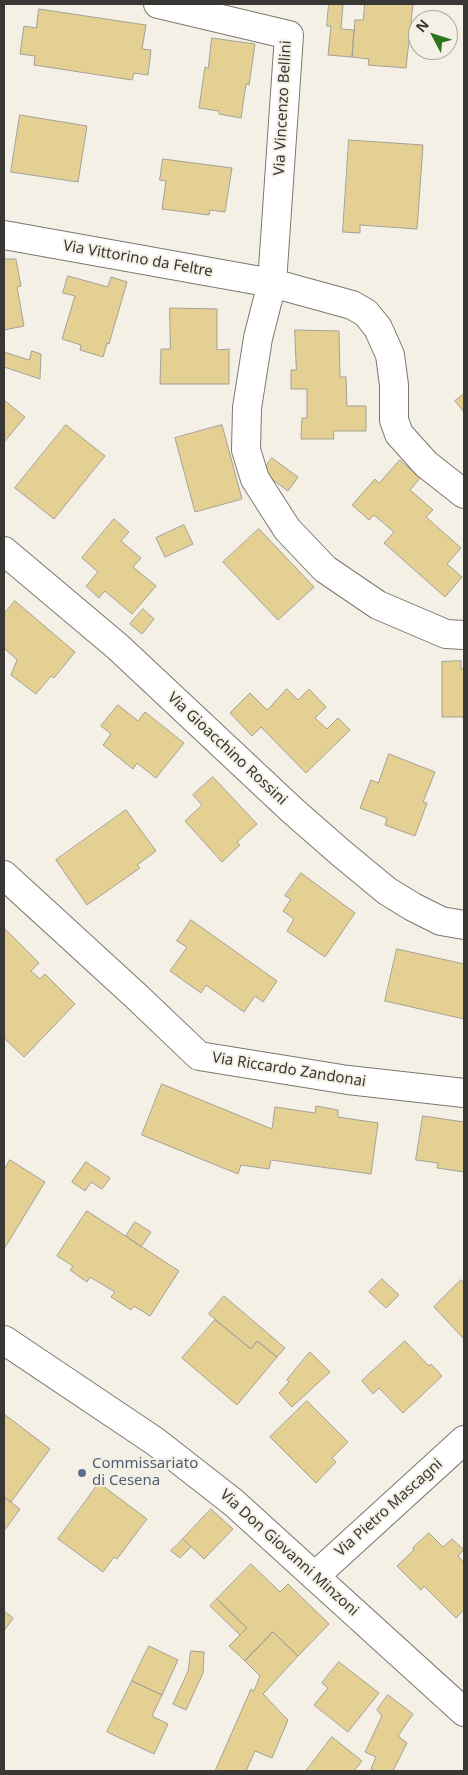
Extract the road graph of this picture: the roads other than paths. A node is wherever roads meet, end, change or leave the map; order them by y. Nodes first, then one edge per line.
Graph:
1 (158, 4) edge
2 (4, 235) edge
3 (272, 283) junction
4 (464, 494) edge
5 (4, 551) edge
6 (464, 635) edge
7 (4, 875) edge
8 (464, 925) edge
9 (464, 1093) edge
10 (4, 1340) edge
11 (464, 1440) edge
12 (315, 1576) junction
13 (464, 1712) edge

1 - 3 street, Via Vincenzo Bellini
2 - 3 street, Via Vittorino da Feltre
3 - 4 street, Via Vittorino da Feltre
3 - 6 street
5 - 8 street, Via Gioacchino Rossini
7 - 9 street, Via Riccardo Zandonai
10 - 12 street, Via Don Giovanni Minzoni
11 - 12 street, Via Pietro Mascagni
12 - 13 street, Via Don Giovanni Minzoni

